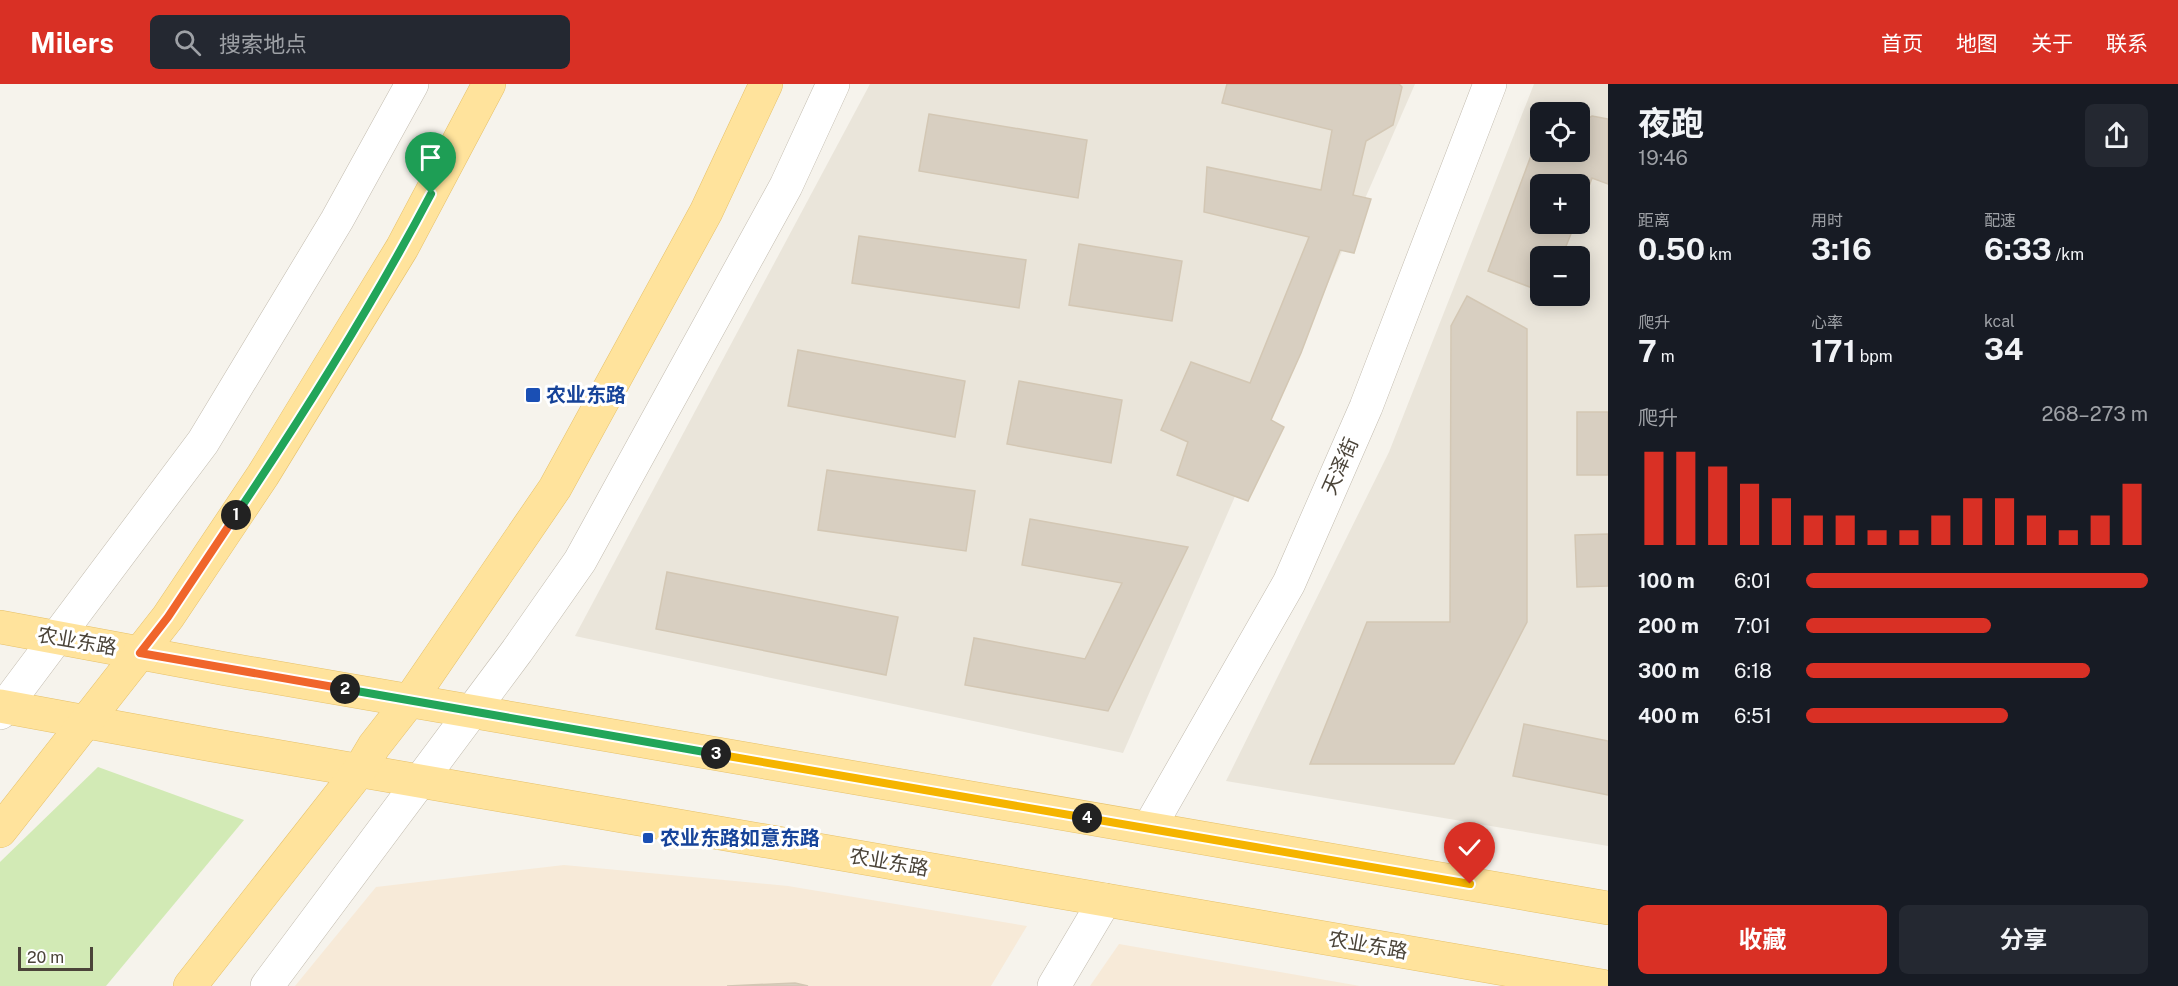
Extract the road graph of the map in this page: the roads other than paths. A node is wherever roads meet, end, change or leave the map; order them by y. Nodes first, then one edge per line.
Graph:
1 (412, 84) edge
2 (489, 84) edge
3 (766, 84) edge
4 (833, 84) edge
5 (1490, 84) edge
6 (0, 627) edge
7 (56, 638) junction
8 (140, 653) junction
9 (410, 700) junction
10 (1, 709) edge
11 (472, 711) junction
12 (86, 722) junction
13 (358, 771) junction
14 (420, 781) junction
15 (1149, 828) junction
16 (0, 831) edge
17 (1105, 900) junction
18 (1608, 908) edge
19 (190, 986) edge
20 (267, 986) edge
21 (1054, 986) edge
22 (1602, 986) edge

1 - 7 street
2 - 8 main road
3 - 9 main road
4 - 11 street
5 - 15 street, 天泽街
6 - 7 main road, 农业东路
7 - 8 main road, 农业东路
7 - 10 street
8 - 9 main road, 农业东路
8 - 12 main road
9 - 11 main road, 农业东路
9 - 13 main road
10 - 12 main road, 农业东路
11 - 14 street
11 - 15 main road, 农业东路
12 - 13 main road, 农业东路
12 - 16 main road
13 - 14 main road, 农业东路
13 - 19 main road
14 - 17 main road, 农业东路
14 - 20 street
15 - 18 main road, 农业东路
17 - 21 street
17 - 22 main road, 农业东路

